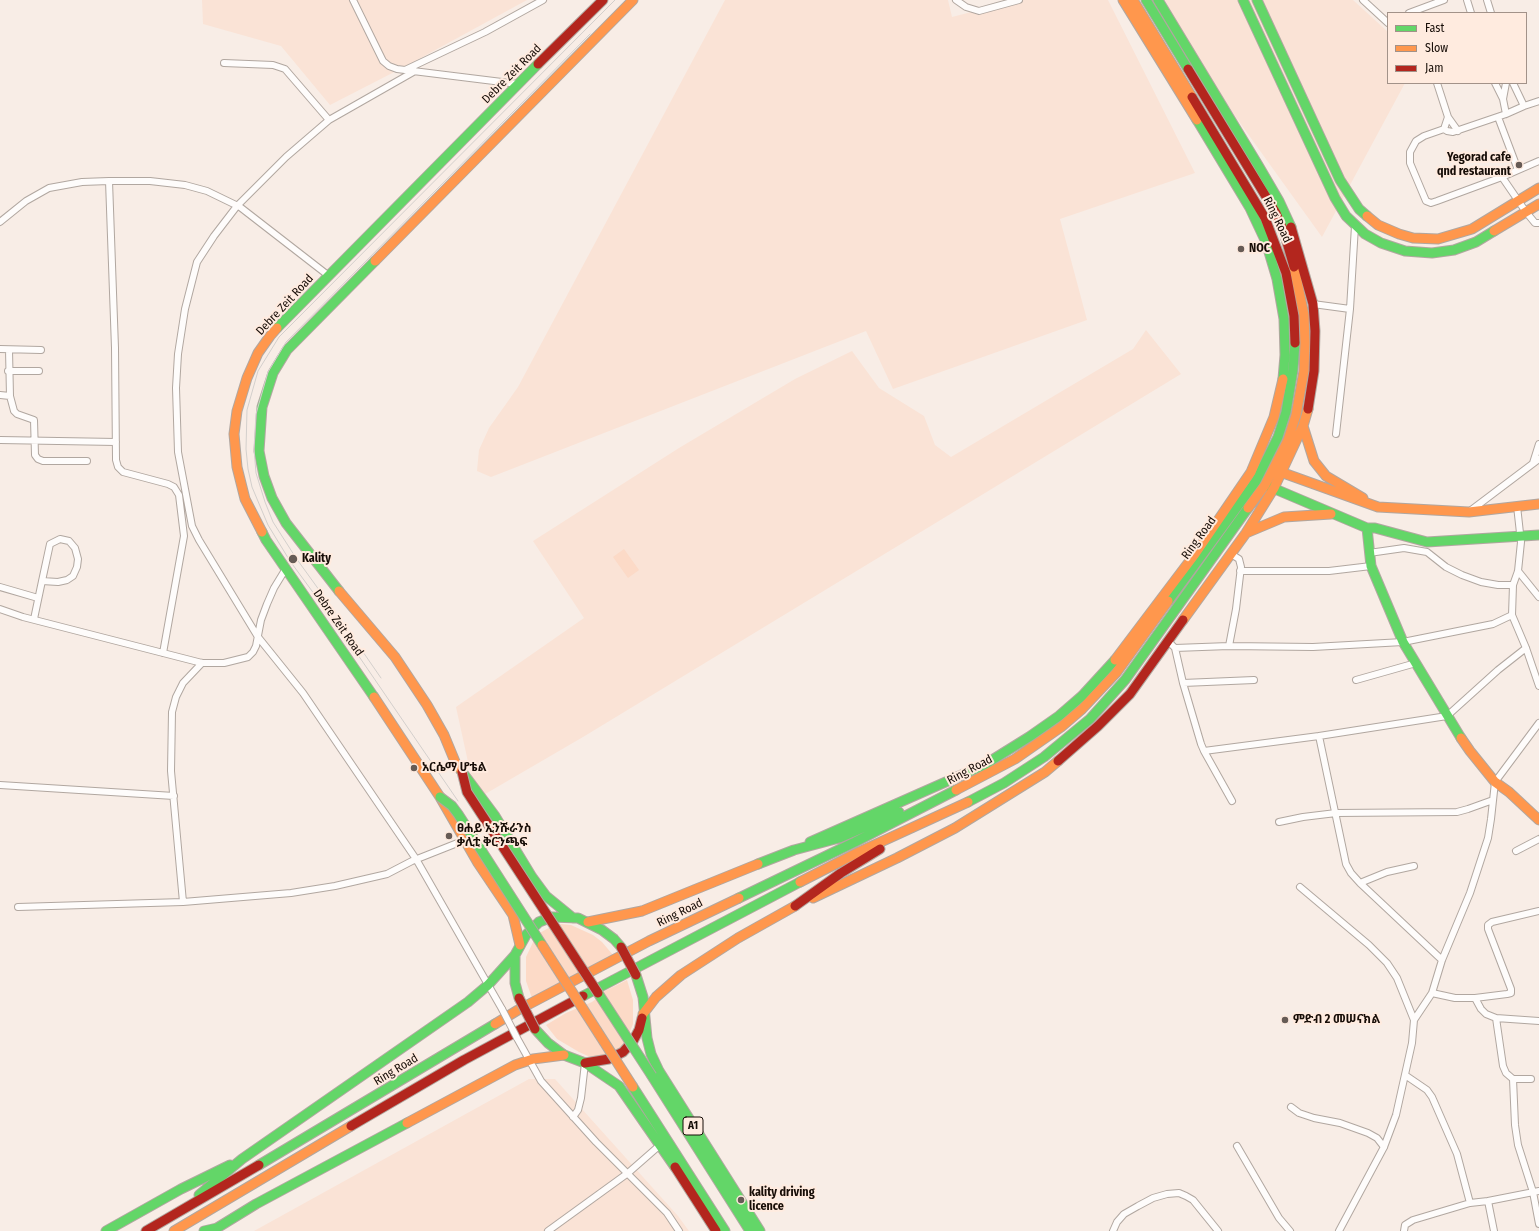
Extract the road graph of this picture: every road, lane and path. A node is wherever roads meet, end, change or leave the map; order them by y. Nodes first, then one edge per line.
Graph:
1 (353, 0) edge
2 (542, 0) edge
3 (603, 0) edge
4 (633, 0) edge
5 (956, 0) edge
6 (1019, 0) edge
7 (1123, 0) edge
8 (1133, 0) edge
9 (1146, 0) edge
10 (1158, 0) edge
11 (1243, 0) edge
12 (1257, 0) edge
13 (1363, 0) edge
14 (1444, 0) edge
15 (1467, 0) edge
16 (1487, 0) edge
17 (1005, 2) edge
18 (1412, 12) edge
19 (1471, 12) edge
20 (1491, 12) edge
21 (1387, 21) edge
22 (224, 64) dead end
23 (406, 70) junction
24 (415, 71) junction
25 (518, 84) junction
26 (1437, 84) edge
27 (1495, 84) edge
28 (1506, 84) edge
29 (1513, 84) edge
30 (1503, 99) junction
31 (1539, 101) edge
32 (1524, 106) junction
33 (1506, 114) junction
34 (1448, 117) junction
35 (1498, 117) junction
36 (329, 120) junction
37 (1444, 129) junction
38 (1458, 131) junction
39 (1539, 161) edge
40 (1518, 170) junction
41 (1502, 177) junction
42 (109, 181) junction
43 (1539, 188) edge
44 (1519, 202) junction
45 (1539, 204) edge
46 (237, 206) junction
47 (1526, 212) junction
48 (0, 222) edge
49 (1539, 223) edge
50 (1355, 226) junction
51 (329, 276) junction
52 (1313, 304) junction
53 (1350, 309) junction
54 (0, 349) edge
55 (9, 350) junction
56 (41, 350) dead end
57 (8, 371) junction
58 (39, 371) dead end
59 (0, 395) edge
60 (10, 396) junction
61 (1303, 426) junction
62 (1336, 434) dead end
63 (0, 440) edge
64 (34, 440) junction
65 (116, 442) junction
66 (1539, 444) edge
67 (1539, 459) edge
68 (87, 461) dead end
69 (1533, 463) junction
70 (1273, 469) junction
71 (1260, 483) junction
72 (1274, 488) junction
73 (1539, 504) edge
74 (1517, 506) junction
75 (1378, 507) junction
76 (1469, 512) junction
77 (1335, 514) junction
78 (192, 526) junction
79 (1367, 528) junction
80 (1246, 533) junction
81 (1539, 535) edge
82 (184, 536) junction
83 (1520, 537) junction
84 (1427, 542) junction
85 (1427, 552) junction
86 (1369, 553) junction
87 (1231, 554) junction
88 (1371, 566) junction
89 (286, 570) junction
90 (1240, 570) junction
91 (1518, 571) junction
92 (42, 581) junction
93 (1513, 585) junction
94 (0, 587) edge
95 (1539, 596) edge
96 (38, 598) junction
97 (0, 609) edge
98 (1512, 615) junction
99 (34, 619) junction
100 (258, 637) junction
101 (1168, 642) junction
102 (1403, 642) junction
103 (1229, 646) junction
104 (1176, 648) junction
105 (1526, 648) junction
106 (163, 653) junction
107 (202, 663) junction
108 (1416, 663) junction
109 (1254, 680) dead end
110 (1356, 680) dead end
111 (1183, 683) junction
112 (1539, 686) edge
113 (1447, 716) junction
114 (1539, 723) edge
115 (1319, 736) junction
116 (1204, 751) junction
117 (462, 772) junction
118 (1495, 782) junction
119 (0, 785) edge
120 (174, 796) junction
121 (440, 797) junction
122 (944, 798) junction
123 (1493, 800) junction
124 (1232, 801) dead end
125 (1336, 812) junction
126 (1539, 820) edge
127 (1279, 822) dead end
128 (914, 827) junction
129 (1539, 839) edge
130 (465, 840) junction
131 (794, 850) junction
132 (1516, 851) dead end
133 (416, 859) junction
134 (1414, 866) dead end
135 (1360, 883) junction
136 (1300, 887) dead end
137 (183, 902) junction
138 (795, 906) junction
139 (18, 907) dead end
140 (1539, 911) edge
141 (573, 918) junction
142 (588, 922) junction
143 (520, 945) junction
144 (515, 955) junction
145 (1442, 960) junction
146 (488, 985) junction
147 (1432, 993) junction
148 (1475, 998) junction
149 (643, 1014) junction
150 (1496, 1018) junction
151 (1414, 1020) junction
152 (1539, 1021) edge
153 (564, 1055) junction
154 (530, 1060) junction
155 (585, 1063) junction
156 (1404, 1075) junction
157 (1513, 1079) junction
158 (1532, 1080) dead end
159 (1291, 1107) dead end
160 (573, 1116) junction
161 (660, 1145) junction
162 (1236, 1146) dead end
163 (1384, 1147) junction
164 (242, 1159) junction
165 (628, 1173) junction
166 (1536, 1191) edge
167 (1488, 1201) junction
168 (1470, 1203) junction
169 (183, 1210) junction
170 (1539, 1224) edge
171 (215, 1229) edge
172 (106, 1231) edge
173 (146, 1231) edge
174 (174, 1231) edge
175 (204, 1231) edge
176 (548, 1231) edge
177 (679, 1231) edge
178 (716, 1231) edge
179 (726, 1231) edge
180 (750, 1231) edge
181 (760, 1231) edge
182 (1113, 1231) edge
183 (1218, 1231) edge
184 (1290, 1231) edge
185 (1340, 1231) edge
186 (1404, 1231) edge
187 (1494, 1231) edge

1 - 23 street
2 - 23 street
3 - 25 main road, Debre Zeit Road
4 - 117 main road, Debre Zeit Road
5 - 17 street
6 - 17 street
7 - 131 main road
8 - 70 main road, Ring Road
9 - 70 main road, Ring Road
10 - 52 main road
11 - 50 main road
12 - 44 main road
13 - 21 street
14 - 18 street
15 - 19 street
16 - 20 street
22 - 36 street
23 - 24 street
24 - 25 street
24 - 36 street
25 - 51 main road, Debre Zeit Road
26 - 34 street
27 - 30 street
28 - 30 street
29 - 32 street
30 - 33 street
31 - 32 street
32 - 33 street
33 - 35 street
34 - 37 street
34 - 38 street
35 - 38 street
35 - 40 street
36 - 46 street
37 - 38 street
37 - 41 street
39 - 40 street
40 - 41 street
41 - 44 street
42 - 46 street
42 - 48 street
42 - 65 street
43 - 44 main road
44 - 47 street
45 - 47 main road
46 - 51 street
46 - 78 street
47 - 49 street
47 - 50 main road
50 - 53 street
51 - 89 main road, Debre Zeit Road
52 - 53 street
52 - 61 main road
53 - 62 street
54 - 55 street
55 - 56 street
55 - 57 street
57 - 58 street
57 - 60 street
59 - 60 street
60 - 64 street
61 - 70 main road
61 - 75 main road
63 - 64 street
64 - 65 street
64 - 68 street
65 - 82 street
66 - 69 street
67 - 69 street
69 - 76 street
70 - 71 main road, Ring Road
70 - 72 main road
70 - 75 main road
71 - 72 main road
71 - 122 main road, Ring Road
71 - 128 main road, Ring Road
72 - 77 main road
72 - 80 main road
73 - 74 main road
74 - 76 main road
74 - 83 street
75 - 76 main road
77 - 79 main road
77 - 80 main road
78 - 82 street
78 - 100 street
79 - 84 main road
79 - 86 main road
80 - 87 main road
81 - 83 main road
82 - 106 street
83 - 84 main road
83 - 91 street
84 - 85 street
85 - 86 street
85 - 93 street
86 - 88 main road
87 - 90 street
87 - 101 main road
88 - 90 street
88 - 102 main road
89 - 100 street
89 - 121 main road, Debre Zeit Road
90 - 103 street
91 - 93 street
91 - 95 street
92 - 92 street
92 - 96 street
93 - 98 street
94 - 96 street
96 - 99 street
97 - 99 street
98 - 102 street
98 - 105 street
99 - 106 street
100 - 107 street
100 - 133 street
101 - 104 street
101 - 138 main road
102 - 103 street
102 - 108 main road
103 - 104 street
104 - 111 street
105 - 112 street
105 - 113 street
106 - 107 street
107 - 120 street
108 - 110 street
108 - 113 main road
109 - 111 street
111 - 116 street
113 - 115 street
113 - 118 main road
114 - 118 street
115 - 116 street
115 - 125 street
116 - 124 street
117 - 141 main road
117 - 180 main road, bridge
118 - 123 street
118 - 126 main road
119 - 120 street
120 - 137 street
121 - 130 main road
121 - 179 main road, bridge
122 - 131 main road
122 - 169 main road, Ring Road
123 - 125 street
123 - 145 street
125 - 127 street
125 - 135 street
128 - 138 main road
128 - 174 main road, Ring Road
129 - 132 street
130 - 133 street
130 - 143 main road
131 - 142 main road
133 - 137 street
133 - 146 street
134 - 135 street
135 - 145 street
136 - 151 street
137 - 139 street
138 - 149 main road
140 - 148 street
141 - 142 main road
141 - 143 main road
142 - 149 main road, A1, bridge
143 - 144 main road
144 - 146 main road
144 - 153 main road, bridge
145 - 147 street
146 - 154 street, bridge
146 - 164 main road
147 - 148 street
147 - 151 street
148 - 150 street
149 - 155 main road, A1
149 - 181 main road, A1
150 - 152 street
150 - 157 street
151 - 156 street
153 - 154 main road
153 - 155 main road
154 - 160 street
154 - 171 main road
155 - 160 street
155 - 161 main road
156 - 163 street
156 - 168 street
157 - 158 street
157 - 166 street
159 - 163 street
160 - 165 street
161 - 165 street
161 - 178 main road
162 - 184 street
163 - 185 street
164 - 169 main road
164 - 172 main road
165 - 176 street
165 - 177 street
166 - 167 street
166 - 170 street
167 - 168 street
167 - 187 street
168 - 186 street
169 - 173 main road, Ring Road
171 - 175 main road
182 - 183 street

